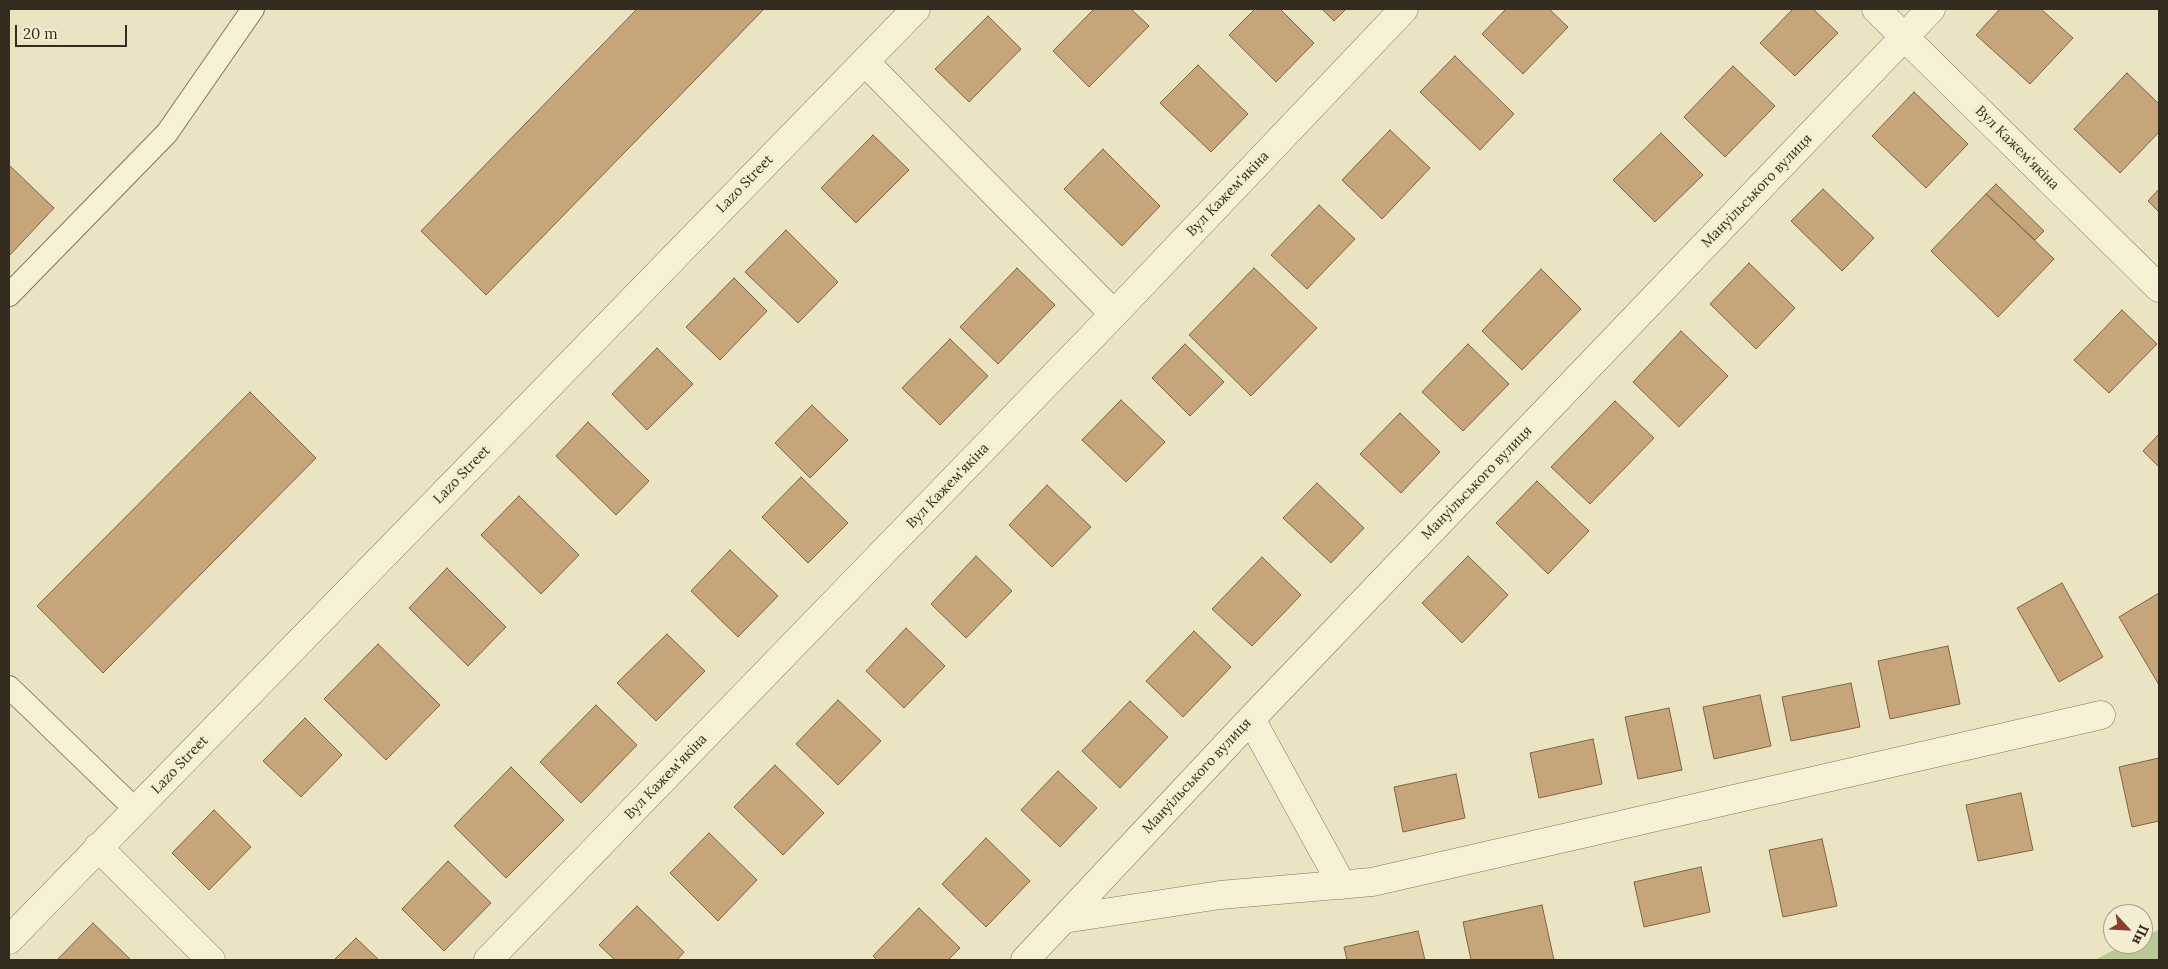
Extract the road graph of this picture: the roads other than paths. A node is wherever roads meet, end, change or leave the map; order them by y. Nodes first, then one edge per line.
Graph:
1 (253, 9) edge
2 (916, 9) edge
3 (1404, 9) edge
4 (1876, 9) edge
5 (1931, 9) edge
6 (1904, 37) junction
7 (864, 62) junction
8 (2159, 288) edge
9 (9, 295) edge
10 (1114, 314) junction
11 (9, 687) edge
12 (2101, 715) dead end
13 (1251, 719) junction
14 (136, 810) junction
15 (98, 847) junction
16 (1342, 885) junction
17 (1064, 919) junction
18 (9, 940) edge
19 (212, 960) edge
20 (488, 960) edge
21 (1025, 960) edge

1 - 9 lane
2 - 7 street, Lazo Street
3 - 10 street, Вул Кажем'якіна
4 - 6 street, Вул Кажем'якіна
5 - 6 street, Мануільського вулиця
6 - 8 street, Вул Кажем'якіна
6 - 13 street, Мануільського вулиця
7 - 10 street
7 - 14 street, Lazo Street
10 - 20 street, Вул Кажем'якіна
11 - 14 lane
12 - 16 street
13 - 16 street
13 - 17 street, Мануільського вулиця
14 - 15 street, Lazo Street
15 - 18 street, Lazo Street
15 - 19 street
16 - 17 street
17 - 21 street, Мануільського вулиця

